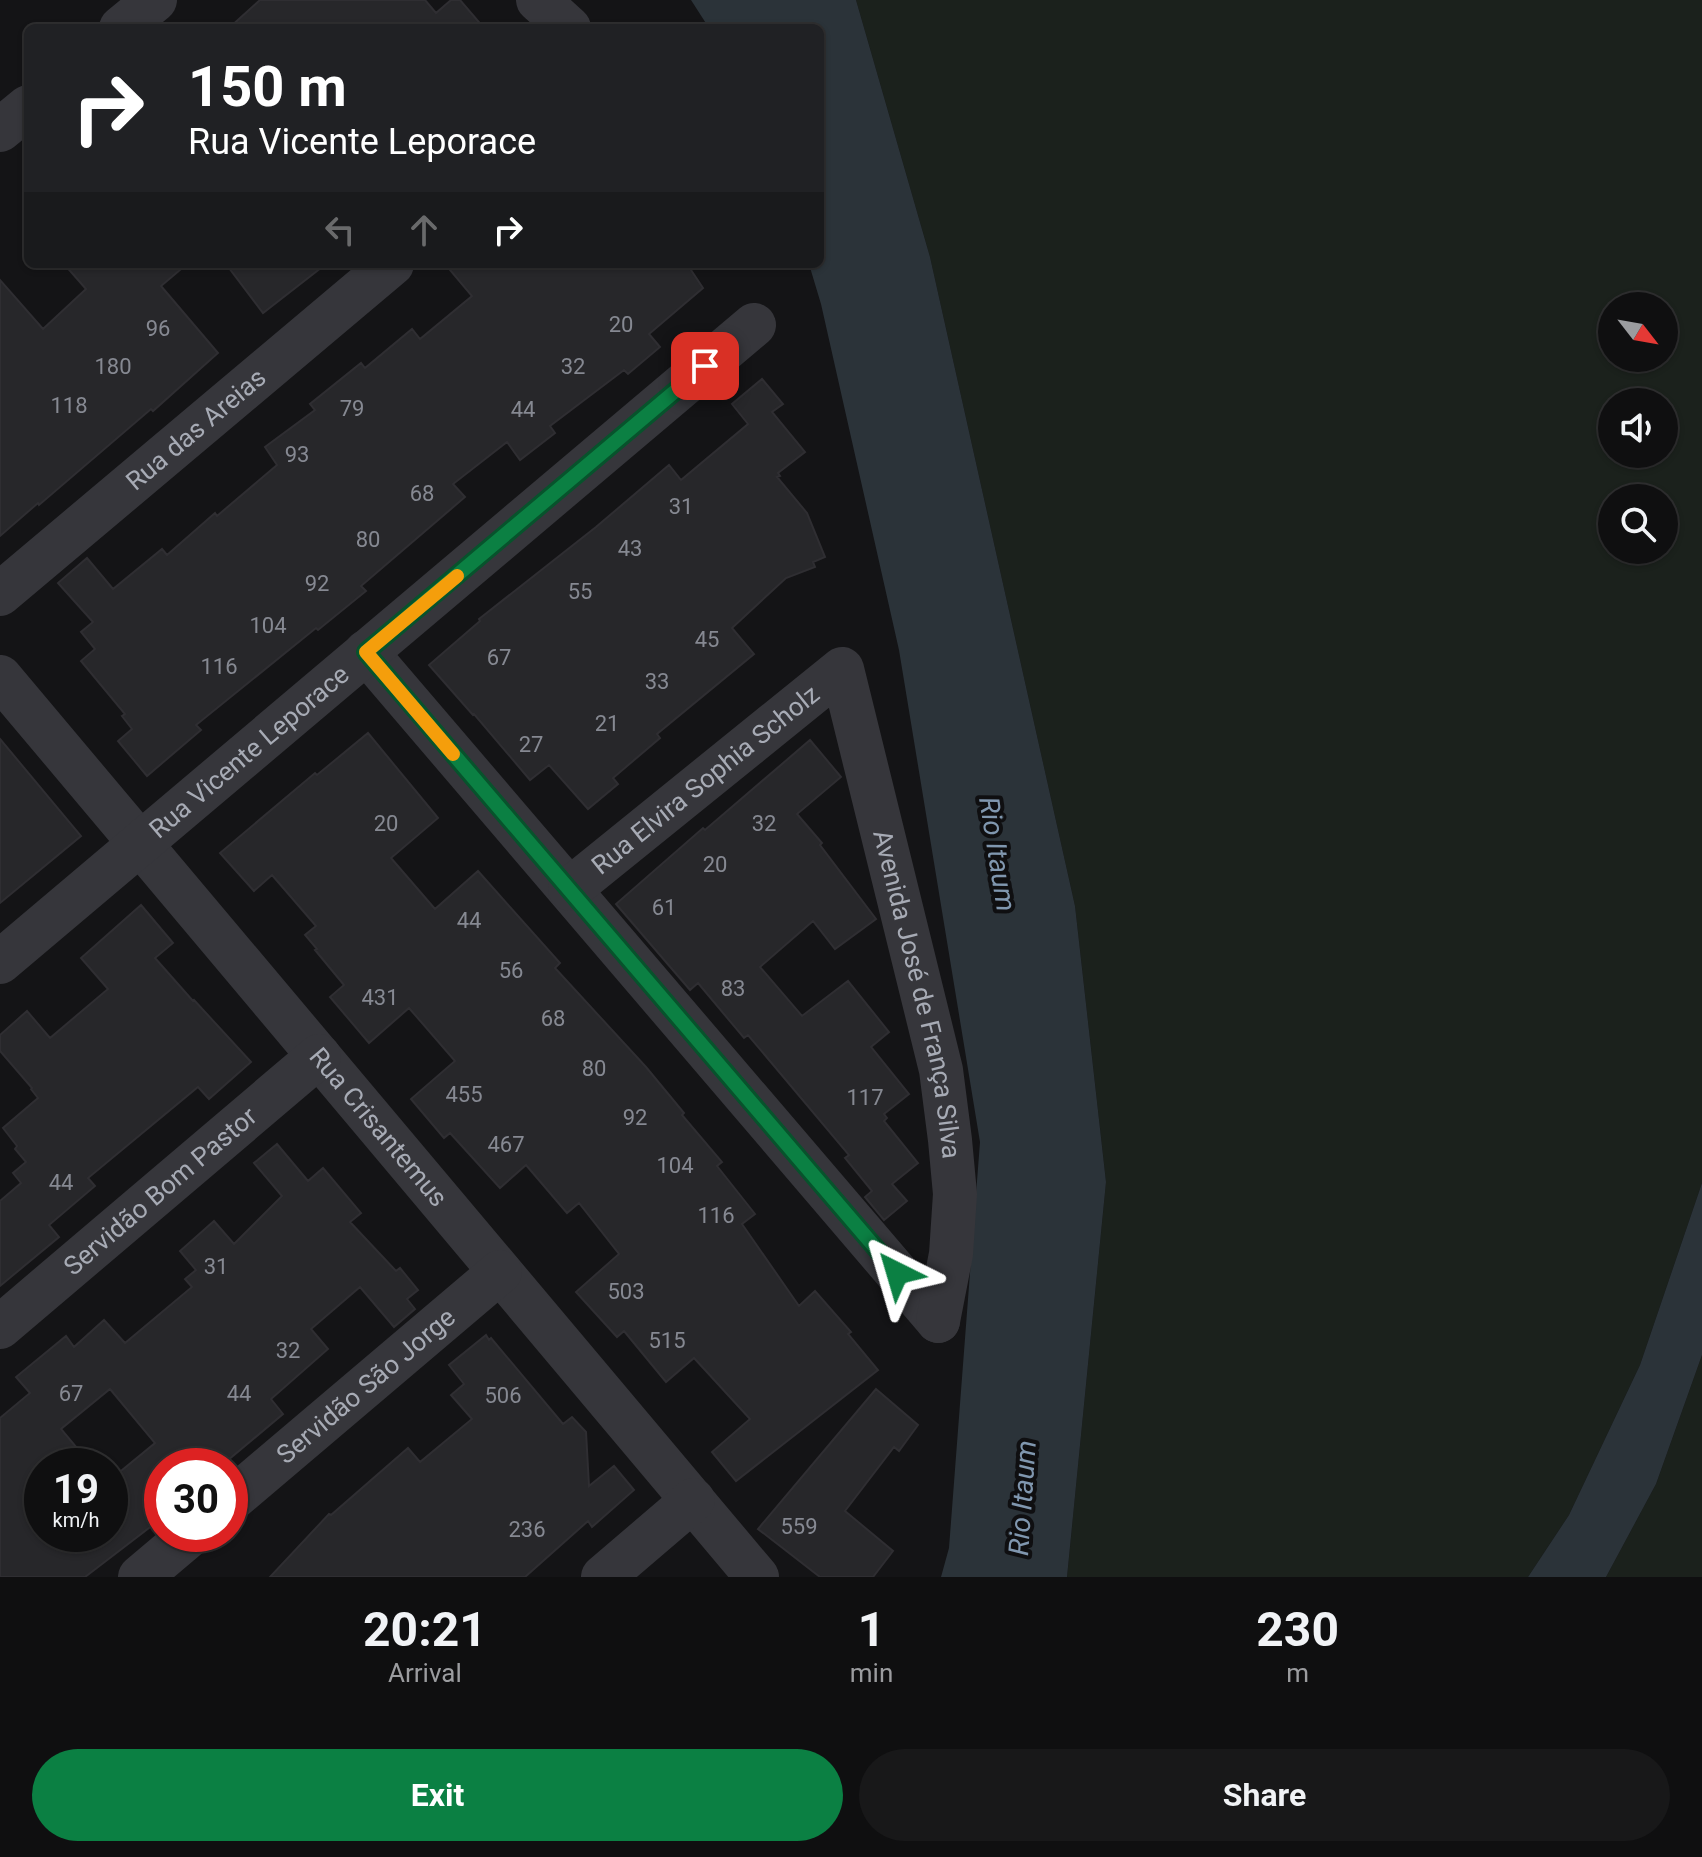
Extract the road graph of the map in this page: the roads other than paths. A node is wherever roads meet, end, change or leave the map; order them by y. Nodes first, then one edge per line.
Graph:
1 (155, 0) edge
2 (538, 0) edge
3 (126, 24) edge
4 (565, 24) edge
5 (24, 110) edge
6 (0, 130) edge
7 (387, 268) edge
8 (754, 325) dead end
9 (0, 594) edge
10 (366, 652) junction
11 (842, 669) joint
12 (0, 677) edge
13 (140, 844) junction
14 (570, 889) junction
15 (0, 962) edge
16 (319, 1056) junction
17 (500, 1272) junction
18 (0, 1327) edge
19 (248, 1486) edge
20 (693, 1500) junction
21 (170, 1552) edge
22 (140, 1577) edge
23 (603, 1577) edge
24 (757, 1577) edge

1 - 3 street
2 - 4 street
5 - 6 street
7 - 9 street, Rua das Areias
8 - 10 street, Rua Vicente Leporace
10 - 13 street, Rua Vicente Leporace
10 - 14 street
11 - 14 street, Rua Elvira Sophia Scholz
11 - 14 street, Avenida José de França Silva
12 - 13 street, Rua Crisantemus
13 - 15 street, Rua Vicente Leporace
13 - 16 street, Rua Crisantemus
16 - 17 street, Rua Crisantemus
16 - 18 street, Servidão Bom Pastor
17 - 19 street, Servidão São Jorge
17 - 20 street, Rua Crisantemus
20 - 23 street
20 - 24 street, Rua Crisantemus
21 - 22 street

